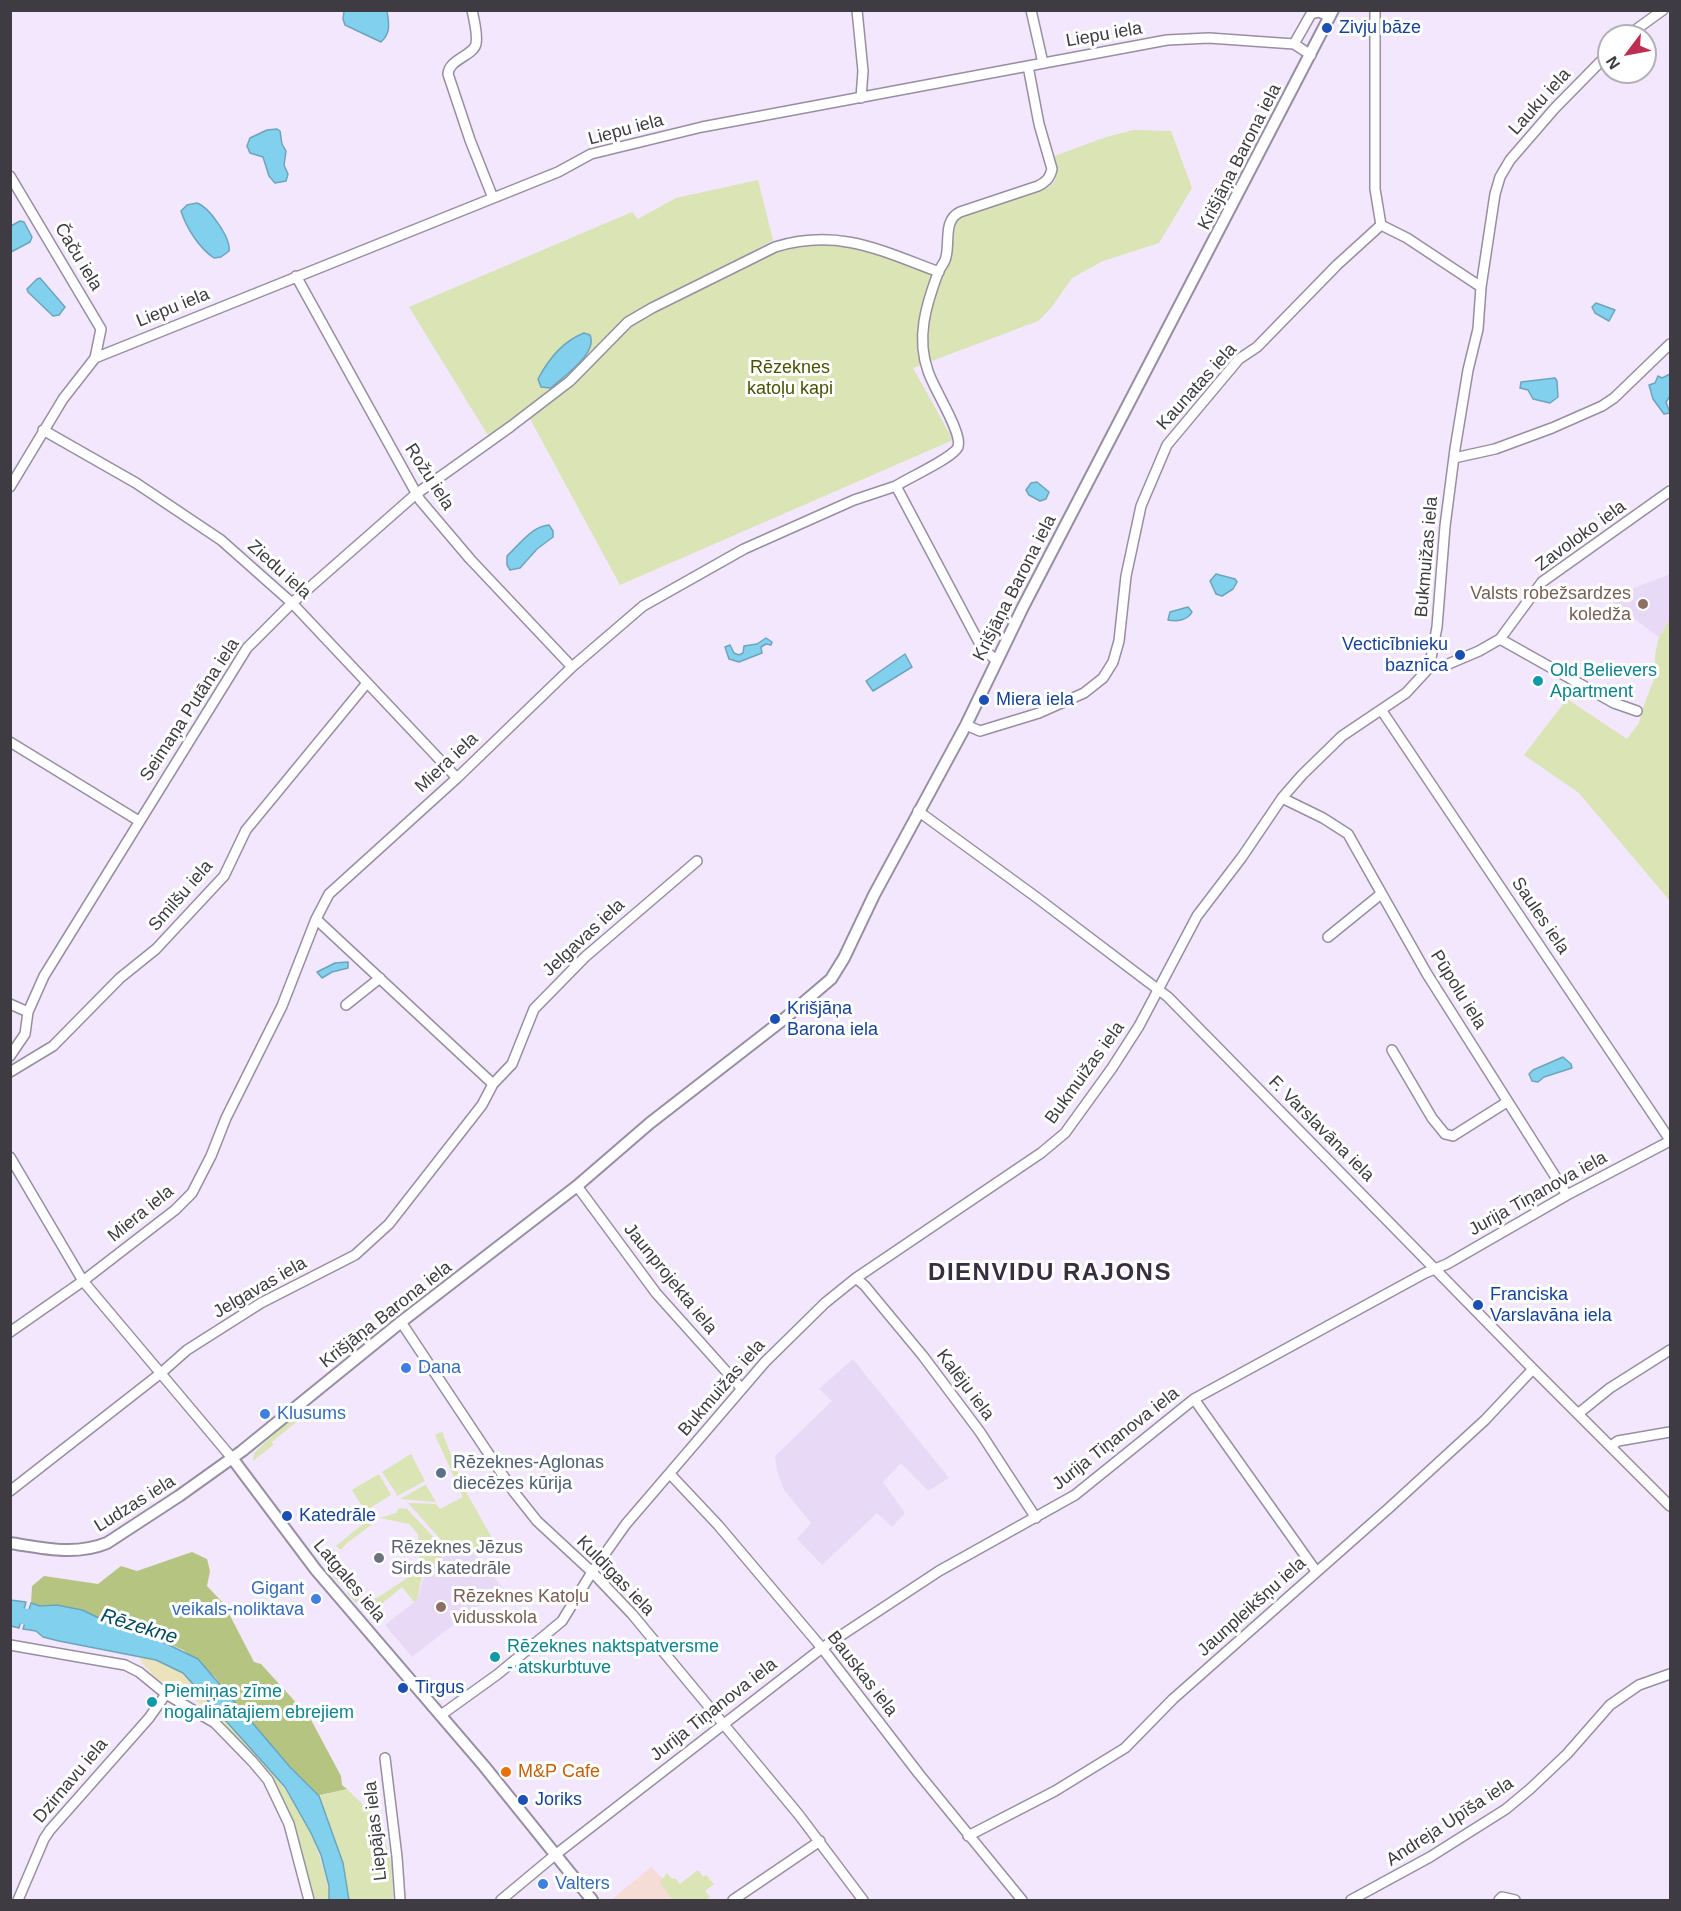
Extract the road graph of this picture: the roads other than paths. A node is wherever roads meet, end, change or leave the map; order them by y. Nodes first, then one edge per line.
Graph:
1 (472, 10) edge
2 (857, 10) edge
3 (1031, 10) edge
4 (1375, 10) edge
5 (1663, 10) edge
6 (1332, 14) edge
7 (1644, 24) edge
8 (1294, 44) junction
9 (1311, 55) junction
10 (1043, 63) junction
11 (1597, 64) edge
12 (1028, 66) junction
13 (861, 98) junction
14 (10, 176) edge
15 (1500, 177) joint
16 (493, 198) junction
17 (1381, 225) junction
18 (939, 272) junction
19 (296, 276) junction
20 (1481, 287) junction
21 (1671, 344) edge
22 (95, 358) junction
23 (43, 430) junction
24 (1454, 458) junction
25 (896, 486) junction
26 (10, 487) edge
27 (1671, 491) edge
28 (416, 494) junction
29 (292, 603) junction
30 (1500, 639) junction
31 (996, 660) junction
32 (572, 668) junction
33 (1428, 668) junction
34 (368, 683) junction
35 (1382, 711) junction
36 (1637, 711) dead end
37 (966, 725) junction
38 (10, 742) edge
39 (457, 778) junction
40 (1282, 798) junction
41 (918, 811) junction
42 (139, 821) junction
43 (697, 861) dead end
44 (1381, 894) junction
45 (316, 920) junction
46 (1328, 937) dead end
47 (380, 978) junction
48 (1158, 989) junction
49 (10, 1004) edge
50 (346, 1005) dead end
51 (28, 1012) junction
52 (1392, 1050) dead end
53 (10, 1056) edge
54 (10, 1072) edge
55 (493, 1084) junction
56 (1507, 1102) junction
57 (1671, 1141) edge
58 (10, 1157) edge
59 (13, 1171) edge
60 (577, 1186) junction
61 (1567, 1195) junction
62 (1435, 1268) junction
63 (856, 1278) junction
64 (83, 1281) junction
65 (401, 1322) junction
66 (10, 1332) edge
67 (1671, 1350) edge
68 (1533, 1369) junction
69 (161, 1374) junction
70 (742, 1389) junction
71 (1194, 1399) junction
72 (1579, 1413) junction
73 (1671, 1432) edge
74 (1611, 1446) junction
75 (232, 1458) junction
76 (670, 1474) junction
77 (10, 1491) edge
78 (1671, 1506) edge
79 (1036, 1518) junction
80 (10, 1543) edge
81 (1316, 1571) junction
82 (592, 1572) junction
83 (10, 1645) edge
84 (822, 1648) junction
85 (1671, 1674) edge
86 (166, 1694) junction
87 (441, 1715) junction
88 (722, 1724) junction
89 (385, 1758) dead end
90 (968, 1836) junction
91 (820, 1841) junction
92 (555, 1855) junction
93 (1501, 1899) edge
94 (18, 1900) edge
95 (309, 1900) edge
96 (400, 1900) edge
97 (501, 1900) edge
98 (592, 1900) edge
99 (733, 1900) edge
100 (863, 1900) edge
101 (1022, 1900) edge
102 (1351, 1900) edge
103 (1515, 1900) edge

1 - 16 street
2 - 13 street
3 - 10 street
4 - 17 street
5 - 7 street
6 - 8 street
6 - 9 main road, Krišjāņa Barona iela
8 - 9 street, Liepu iela
8 - 10 street, Liepu iela
9 - 31 main road, Krišjāņa Barona iela
10 - 12 street, Liepu iela
11 - 15 street, Lauku iela
12 - 13 street, Liepu iela
12 - 18 street, Miera iela
13 - 16 street, Liepu iela
14 - 22 street, Čaču iela
15 - 20 street, Bukmuižas iela
16 - 19 street, Liepu iela
17 - 20 street
17 - 37 street, Kaunatas iela
18 - 25 street, Miera iela
18 - 28 street, Seimaņa Putāna iela
19 - 22 street, Liepu iela
19 - 28 street, Rožu iela
20 - 24 street, Bukmuižas iela
21 - 24 street
22 - 23 street, Liepu iela
23 - 26 street, Liepu iela
23 - 29 street, Ziedu iela
24 - 33 street, Bukmuižas iela
25 - 31 street
25 - 32 street, Miera iela
27 - 30 street, Zavoloko iela
28 - 29 street, Seimaņa Putāna iela
28 - 32 street, Rožu iela
29 - 34 street, Ziedu iela
29 - 42 street, Seimaņa Putāna iela
30 - 33 street, Zavoloko iela
30 - 36 street
31 - 37 main road, Krišjāņa Barona iela
32 - 39 street, Miera iela
33 - 35 street, Bukmuižas iela
34 - 39 street, Ziedu iela
34 - 54 street, Smilšu iela
35 - 40 street, Bukmuižas iela
35 - 57 street, Saules iela
37 - 41 main road, Krišjāņa Barona iela
38 - 42 street
39 - 45 street, Miera iela
40 - 44 street, Pūpolu iela
40 - 48 street, Bukmuižas iela
41 - 48 street, F. Varslavāna iela
41 - 60 main road, Krišjāņa Barona iela
42 - 51 street, Seimaņa Putāna iela
43 - 55 street, Jelgavas iela
44 - 46 street
44 - 56 street, Pūpolu iela
45 - 47 street
45 - 64 street, Miera iela
47 - 50 street
47 - 55 street
48 - 62 street, F. Varslavāna iela
48 - 63 street, Bukmuižas iela
49 - 51 street
51 - 53 street, Seimaņa Putāna iela
52 - 56 street
55 - 69 street, Jelgavas iela
56 - 61 street, Pūpolu iela
57 - 61 street, Jurija Tiņanova iela
58 - 59 street, Latgales iela
59 - 64 street, Latgales iela
60 - 65 main road, Krišjāņa Barona iela
60 - 70 street, Jaunprojekta iela
61 - 62 street, Jurija Tiņanova iela
62 - 68 street, F. Varslavāna iela
62 - 71 street, Jurija Tiņanova iela
63 - 70 street, Bukmuižas iela
63 - 79 street, Kalēju iela
64 - 66 street, Miera iela
64 - 69 street, Latgales iela
65 - 75 main road, Krišjāņa Barona iela
65 - 82 street, Kuldīgas iela
67 - 72 street
68 - 72 street, F. Varslavāna iela
68 - 81 street, Jaunpleikšņu iela
69 - 75 street, Latgales iela
69 - 77 street, Jelgavas iela
70 - 76 street, Bukmuižas iela
71 - 79 street, Jurija Tiņanova iela
71 - 81 street
72 - 74 street, F. Varslavāna iela
73 - 74 street
74 - 78 street, F. Varslavāna iela
75 - 80 main road, Ludzas iela
75 - 87 main road, Latgales iela
76 - 82 street, Bukmuižas iela
76 - 84 street, Bauskas iela
79 - 84 street, Jurija Tiņanova iela
81 - 90 street, Jaunpleikšņu iela
82 - 87 street, Bukmuižas iela
82 - 88 street, Kuldīgas iela
83 - 86 street
84 - 88 street, Jurija Tiņanova iela
84 - 90 street, Bauskas iela
85 - 102 street, Andreja Upīša iela
86 - 94 street, Dzirnavu iela
86 - 95 street
87 - 92 main road, Latgales iela
88 - 91 street, Kuldīgas iela
88 - 92 street, Jurija Tiņanova iela
89 - 96 street, Liepājas iela
90 - 101 street, Bauskas iela
91 - 99 street
91 - 100 street, Kuldīgas iela
92 - 97 street, Jurija Tiņanova iela
92 - 98 main road, Latgales iela
93 - 103 street

